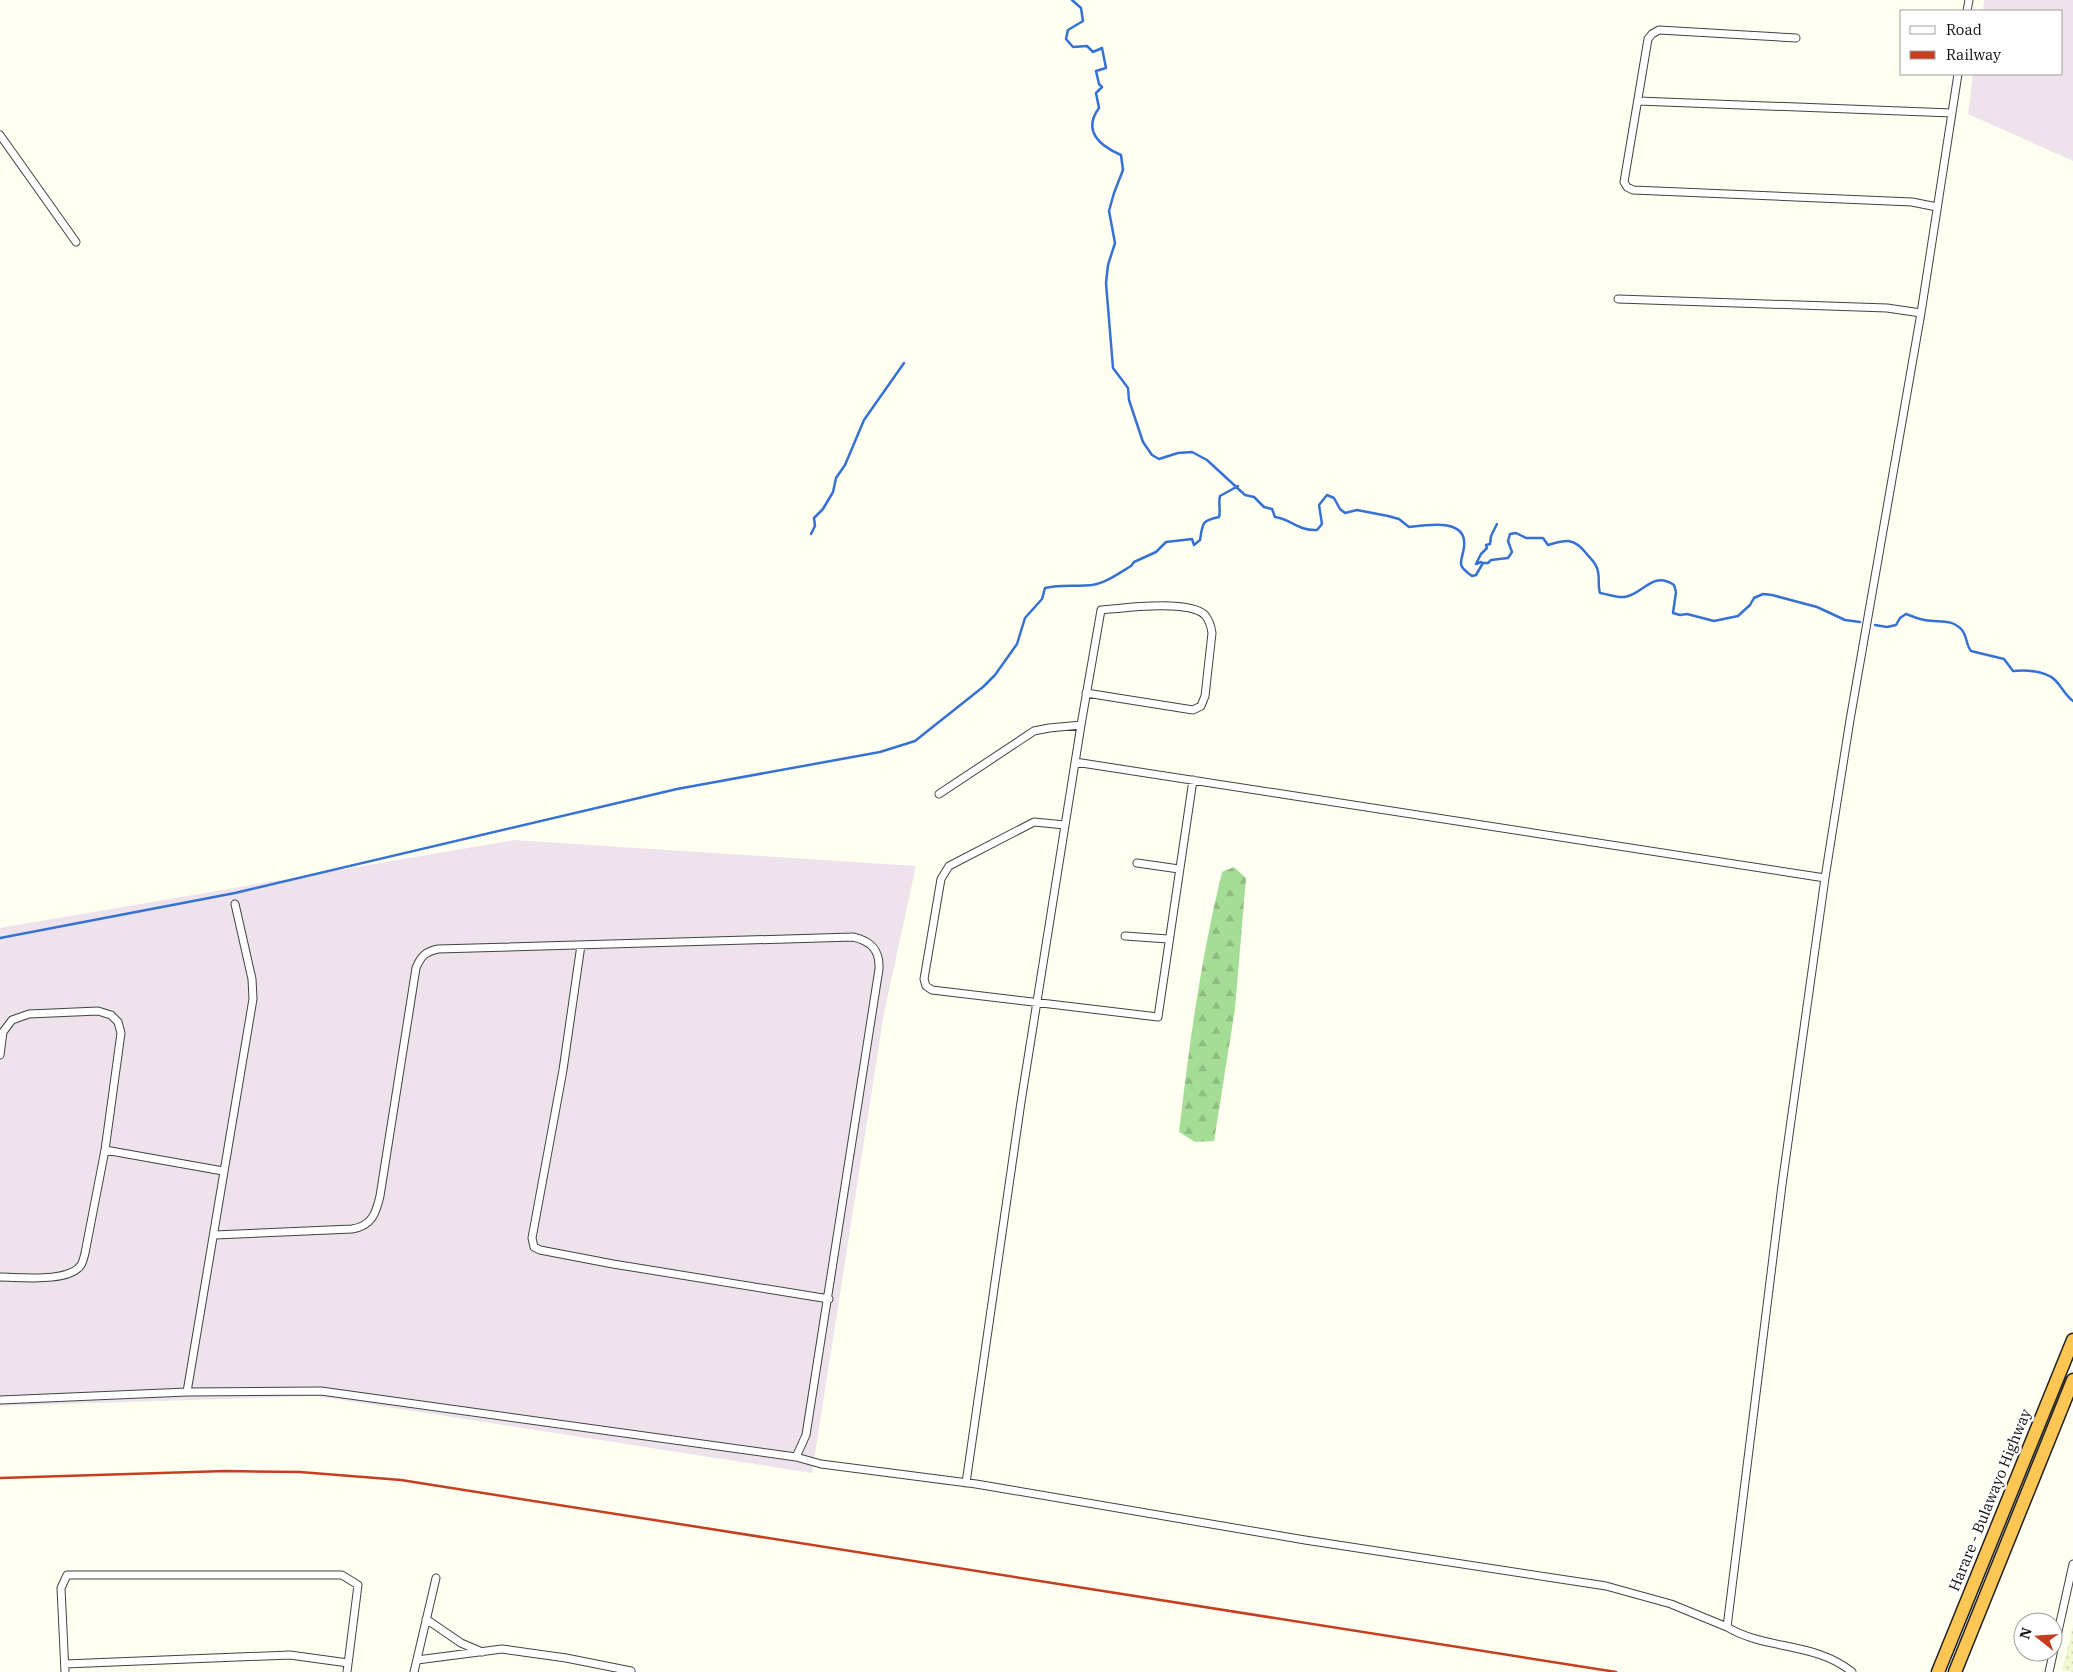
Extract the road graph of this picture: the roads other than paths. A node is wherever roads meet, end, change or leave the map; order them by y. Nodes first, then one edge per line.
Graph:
1 (1796, 38) dead end
2 (1958, 75) edge
3 (1638, 101) junction
4 (1952, 113) junction
5 (1, 139) edge
6 (1937, 207) junction
7 (76, 242) dead end
8 (1618, 299) dead end
9 (1920, 313) junction
10 (1086, 693) junction
11 (1080, 725) junction
12 (1075, 762) junction
13 (1193, 780) junction
14 (939, 794) dead end
15 (1065, 825) junction
16 (1137, 863) dead end
17 (1179, 869) junction
18 (1825, 878) junction
19 (235, 904) dead end
20 (1125, 936) dead end
21 (1168, 939) junction
22 (581, 945) junction
23 (1037, 1002) junction
24 (0, 1055) edge
25 (105, 1150) junction
26 (223, 1172) junction
27 (215, 1235) junction
28 (0, 1277) edge
29 (829, 1299) junction
30 (2073, 1340) edge
31 (2073, 1380) edge
32 (187, 1392) junction
33 (0, 1400) edge
34 (796, 1457) junction
35 (966, 1483) junction
36 (2073, 1564) edge
37 (436, 1578) dead end
38 (426, 1619) junction
39 (1727, 1627) junction
40 (483, 1652) junction
41 (417, 1660) junction
42 (348, 1663) junction
43 (65, 1664) junction
44 (65, 1672) edge
45 (347, 1672) edge
46 (414, 1672) edge
47 (632, 1672) edge
48 (1852, 1672) edge
49 (1938, 1672) edge
50 (1955, 1672) edge
51 (2049, 1672) edge

1 - 3 street
2 - 4 street
3 - 4 street
3 - 6 street
4 - 6 street
5 - 7 street
6 - 9 street
8 - 9 street
9 - 18 street
10 - 10 street
10 - 11 street
11 - 12 street
11 - 14 street
12 - 13 street
12 - 15 street
13 - 17 street
13 - 18 street
15 - 23 street
15 - 23 street
16 - 17 street
17 - 21 street
18 - 39 street
19 - 26 street
20 - 21 street
21 - 23 street
22 - 27 street
22 - 29 street
22 - 29 street
23 - 35 street
24 - 25 street
25 - 26 street
25 - 28 street
26 - 27 street
27 - 32 street
29 - 34 street
30 - 49 highway, Harare - Bulawayo Highway
31 - 50 highway, Harare - Bulawayo Highway
32 - 33 street
32 - 34 street
34 - 35 street
35 - 39 street
36 - 51 street
37 - 38 street
38 - 40 street
38 - 41 street
39 - 48 street
40 - 41 street
40 - 47 street
41 - 46 street
42 - 43 street
42 - 43 street
42 - 45 street
43 - 44 street

